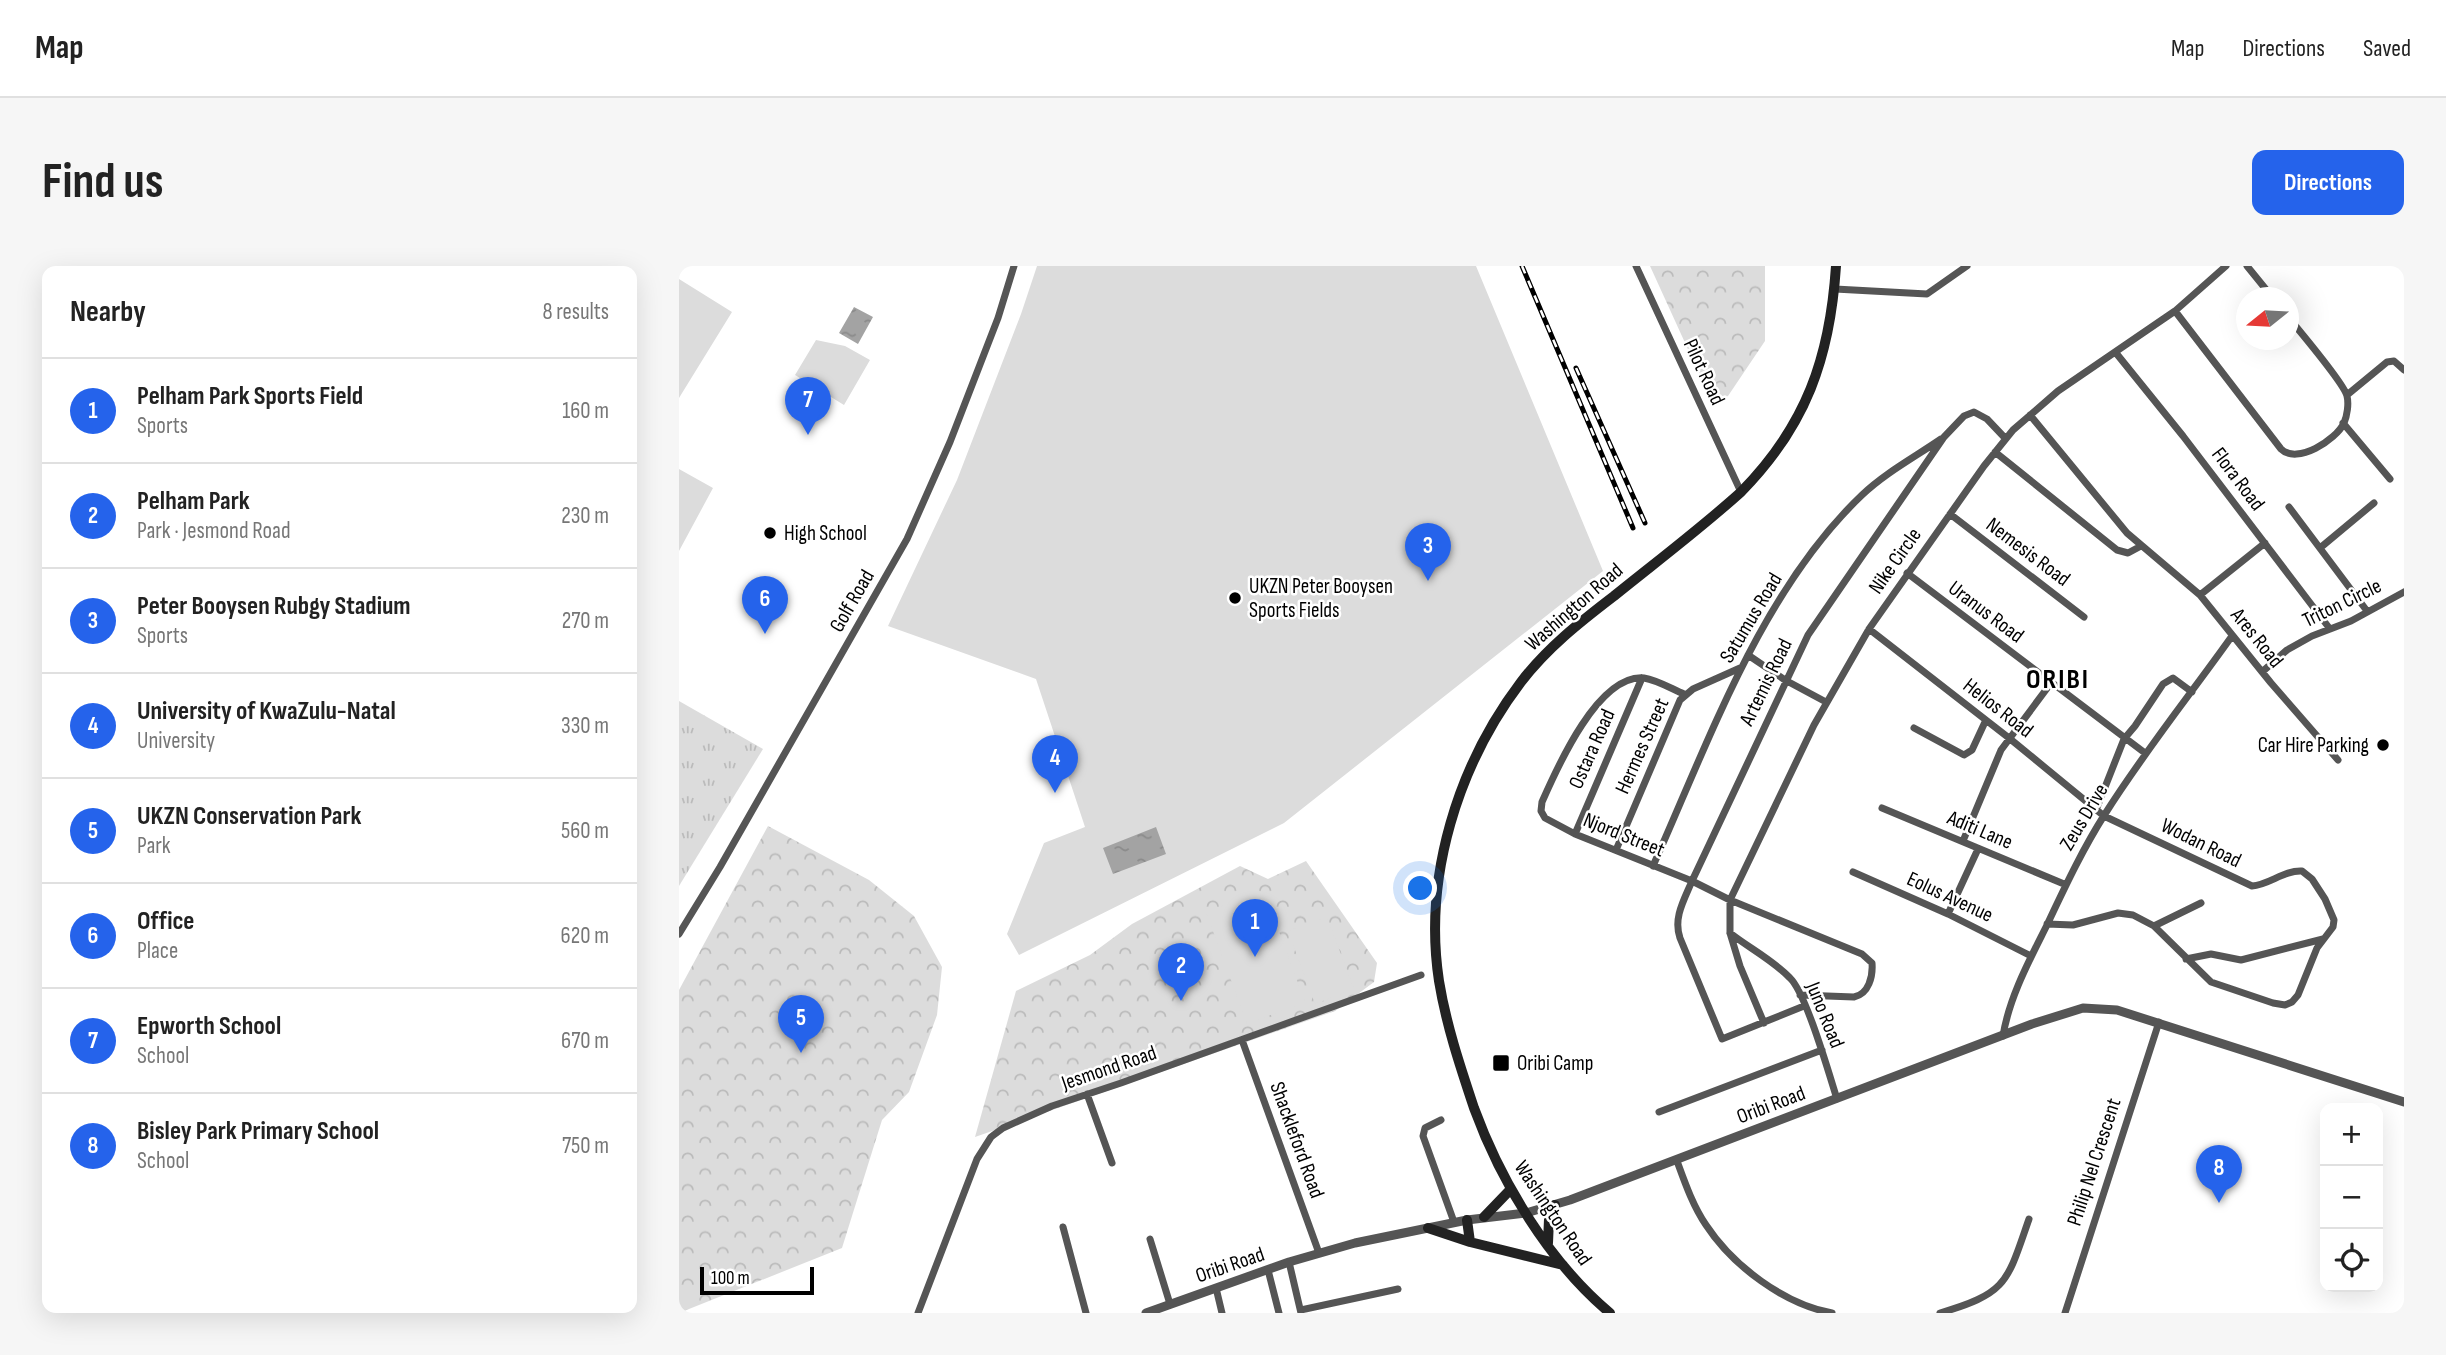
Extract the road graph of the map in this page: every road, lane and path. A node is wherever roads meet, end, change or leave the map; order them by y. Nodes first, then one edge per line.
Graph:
1 (1014, 266) edge
2 (1636, 266) edge
3 (1836, 266) edge
4 (1967, 266) edge
5 (2226, 266) edge
6 (2247, 266) edge
7 (2264, 287) edge
8 (1835, 289) junction
9 (2175, 311) junction
10 (2299, 332) edge
11 (2116, 353) junction
12 (2404, 370) edge
13 (2347, 395) junction
14 (2030, 415) junction
15 (2343, 424) junction
16 (1944, 437) junction
17 (2005, 438) junction
18 (1995, 452) junction
19 (2390, 478) dead end
20 (1741, 492) junction
21 (2374, 503) dead end
22 (2289, 507) dead end
23 (1950, 514) junction
24 (2265, 543) junction
25 (2141, 546) junction
26 (2320, 548) junction
27 (1907, 573) junction
28 (2404, 592) edge
29 (2200, 595) junction
30 (2368, 611) junction
31 (2084, 617) dead end
32 (1869, 629) junction
33 (2330, 629) junction
34 (2232, 636) junction
35 (1748, 655) junction
36 (1740, 668) junction
37 (2262, 672) junction
38 (1642, 678) junction
39 (1785, 680) junction
40 (2050, 683) junction
41 (2192, 692) junction
42 (1684, 694) junction
43 (1826, 702) junction
44 (1985, 722) junction
45 (1914, 728) dead end
46 (2009, 738) junction
47 (2124, 739) junction
48 (2145, 754) junction
49 (2338, 760) dead end
50 (1882, 808) dead end
51 (2096, 810) junction
52 (2104, 816) junction
53 (1575, 834) junction
54 (1963, 841) junction
55 (1978, 849) junction
56 (1616, 850) junction
57 (1653, 866) junction
58 (1853, 872) dead end
59 (1692, 881) junction
60 (2064, 884) junction
61 (1730, 900) junction
62 (2201, 903) dead end
63 (1948, 914) junction
64 (679, 918) edge
65 (687, 921) junction
66 (2047, 924) junction
67 (2154, 926) junction
68 (1730, 933) junction
69 (679, 934) edge
70 (2322, 939) junction
71 (2031, 956) junction
72 (2186, 959) junction
73 (1421, 975) dead end
74 (1800, 995) junction
75 (1804, 1006) junction
76 (2159, 1022) junction
77 (1764, 1023) junction
78 (2003, 1036) junction
79 (1242, 1040) junction
80 (1822, 1050) junction
81 (1087, 1094) junction
82 (1837, 1098) junction
83 (2404, 1102) edge
84 (1659, 1112) dead end
85 (1441, 1120) dead end
86 (1677, 1161) junction
87 (1112, 1163) dead end
88 (1510, 1190) junction
89 (1555, 1205) junction
90 (1526, 1213) junction
91 (1484, 1217) junction
92 (2029, 1219) dead end
93 (1467, 1220) junction
94 (1454, 1222) junction
95 (1063, 1227) dead end
96 (1428, 1228) junction
97 (1150, 1239) dead end
98 (1470, 1242) junction
99 (1548, 1243) junction
100 (1319, 1253) junction
101 (1289, 1262) junction
102 (1563, 1265) junction
103 (1268, 1270) junction
104 (1216, 1288) junction
105 (1398, 1289) dead end
106 (1170, 1304) junction
107 (1301, 1312) edge
108 (918, 1313) edge
109 (1086, 1313) edge
110 (1146, 1313) edge
111 (1222, 1313) edge
112 (1279, 1313) edge
113 (1610, 1313) edge
114 (1832, 1313) edge
115 (1940, 1313) edge
116 (2065, 1313) edge

1 - 65 street, Golf Road
2 - 20 street, Pilot Road
3 - 8 main road, Washington Road
4 - 8 street
5 - 9 street, Nike Circle
6 - 7 street
8 - 20 main road, Washington Road
9 - 11 street, Nike Circle
9 - 15 street
10 - 13 street
11 - 14 street, Nike Circle
11 - 24 street, Flora Road
12 - 13 street
13 - 15 street
14 - 17 street, Nike Circle
14 - 25 street, Ares Road
15 - 19 street
16 - 17 street, Artemis Road
16 - 35 street, Satumus Road
16 - 39 street, Artemis Road
17 - 18 street, Nike Circle
18 - 23 street, Nike Circle
18 - 25 street
20 - 88 main road, Washington Road
21 - 26 street
22 - 26 street
23 - 27 street, Nike Circle
23 - 31 street, Nemesis Road
24 - 29 street
24 - 33 street, Flora Road
25 - 29 street, Ares Road
26 - 30 street
27 - 32 street, Nike Circle
27 - 40 street, Uranus Road
28 - 30 street, Triton Circle
29 - 34 street, Ares Road
30 - 33 street, Triton Circle
32 - 43 street, Nike Circle
32 - 44 street, Helios Road
33 - 37 street, Triton Circle
34 - 37 street, Ares Road
34 - 41 street, Zeus Drive
35 - 36 street, Satumus Road
35 - 39 street
36 - 42 street
36 - 57 street, Satumus Road
37 - 49 street, Ares Road
38 - 42 street
38 - 53 street, Ostara Road
38 - 53 street, Njord Street
39 - 43 street
39 - 59 street, Artemis Road
40 - 46 street
40 - 47 street, Uranus Road
41 - 47 street
41 - 48 street, Zeus Drive
42 - 56 street, Hermes Street
43 - 61 street, Nike Circle
44 - 45 street
44 - 46 street, Helios Road
46 - 51 street, Helios Road
46 - 54 street
47 - 48 street, Uranus Road
47 - 51 street
48 - 52 street, Zeus Drive
50 - 54 street, Aditi Lane
51 - 52 street, Helios Road
52 - 60 street, Zeus Drive
52 - 70 street, Wodan Road
53 - 56 street, Njord Street
54 - 55 street, Aditi Lane
55 - 60 street, Aditi Lane
55 - 63 street
56 - 57 street, Njord Street
57 - 59 street, Njord Street
58 - 63 street, Eolus Avenue
59 - 61 street, Njord Street
59 - 77 street, Artemis Road
60 - 66 street, Zeus Drive
61 - 68 street
61 - 74 street, Njord Street
62 - 67 street
63 - 71 street, Eolus Avenue
64 - 65 street
65 - 69 street, Golf Road
66 - 67 street, Wodan Road
66 - 71 street, Zeus Drive
67 - 72 street, Wodan Road
68 - 74 street, Juno Road
68 - 77 street
70 - 72 street
70 - 72 street, Wodan Road
71 - 78 street, Zeus Drive
73 - 79 street, Jesmond Road
74 - 75 street, Juno Road
75 - 77 street
75 - 80 street, Juno Road
76 - 78 street, Oribi Road
76 - 83 street, Oribi Road
76 - 116 street, Philip Nel Crescent
78 - 82 street, Oribi Road
79 - 81 street, Jesmond Road
79 - 100 street, Shackleford Road
80 - 82 street, Juno Road
80 - 84 street
81 - 87 street
81 - 108 street, Jesmond Road
82 - 86 street, Oribi Road
85 - 94 street
86 - 89 street, Oribi Road
86 - 114 street
88 - 90 main road, Washington Road
88 - 91 main road
89 - 90 street, Oribi Road
89 - 99 main road
90 - 91 street, Oribi Road
90 - 99 main road, Washington Road
91 - 93 street, Oribi Road
92 - 115 street
93 - 94 street, Oribi Road
93 - 98 main road
94 - 96 street, Oribi Road
95 - 109 street
96 - 98 main road
96 - 100 street, Oribi Road
97 - 106 street
98 - 102 main road
99 - 102 main road, Washington Road
100 - 101 street, Oribi Road
101 - 103 street, Oribi Road
101 - 107 street
102 - 113 main road, Washington Road
103 - 104 street, Oribi Road
103 - 112 street
104 - 106 street, Oribi Road
104 - 111 street
105 - 107 street
106 - 110 street, Oribi Road

